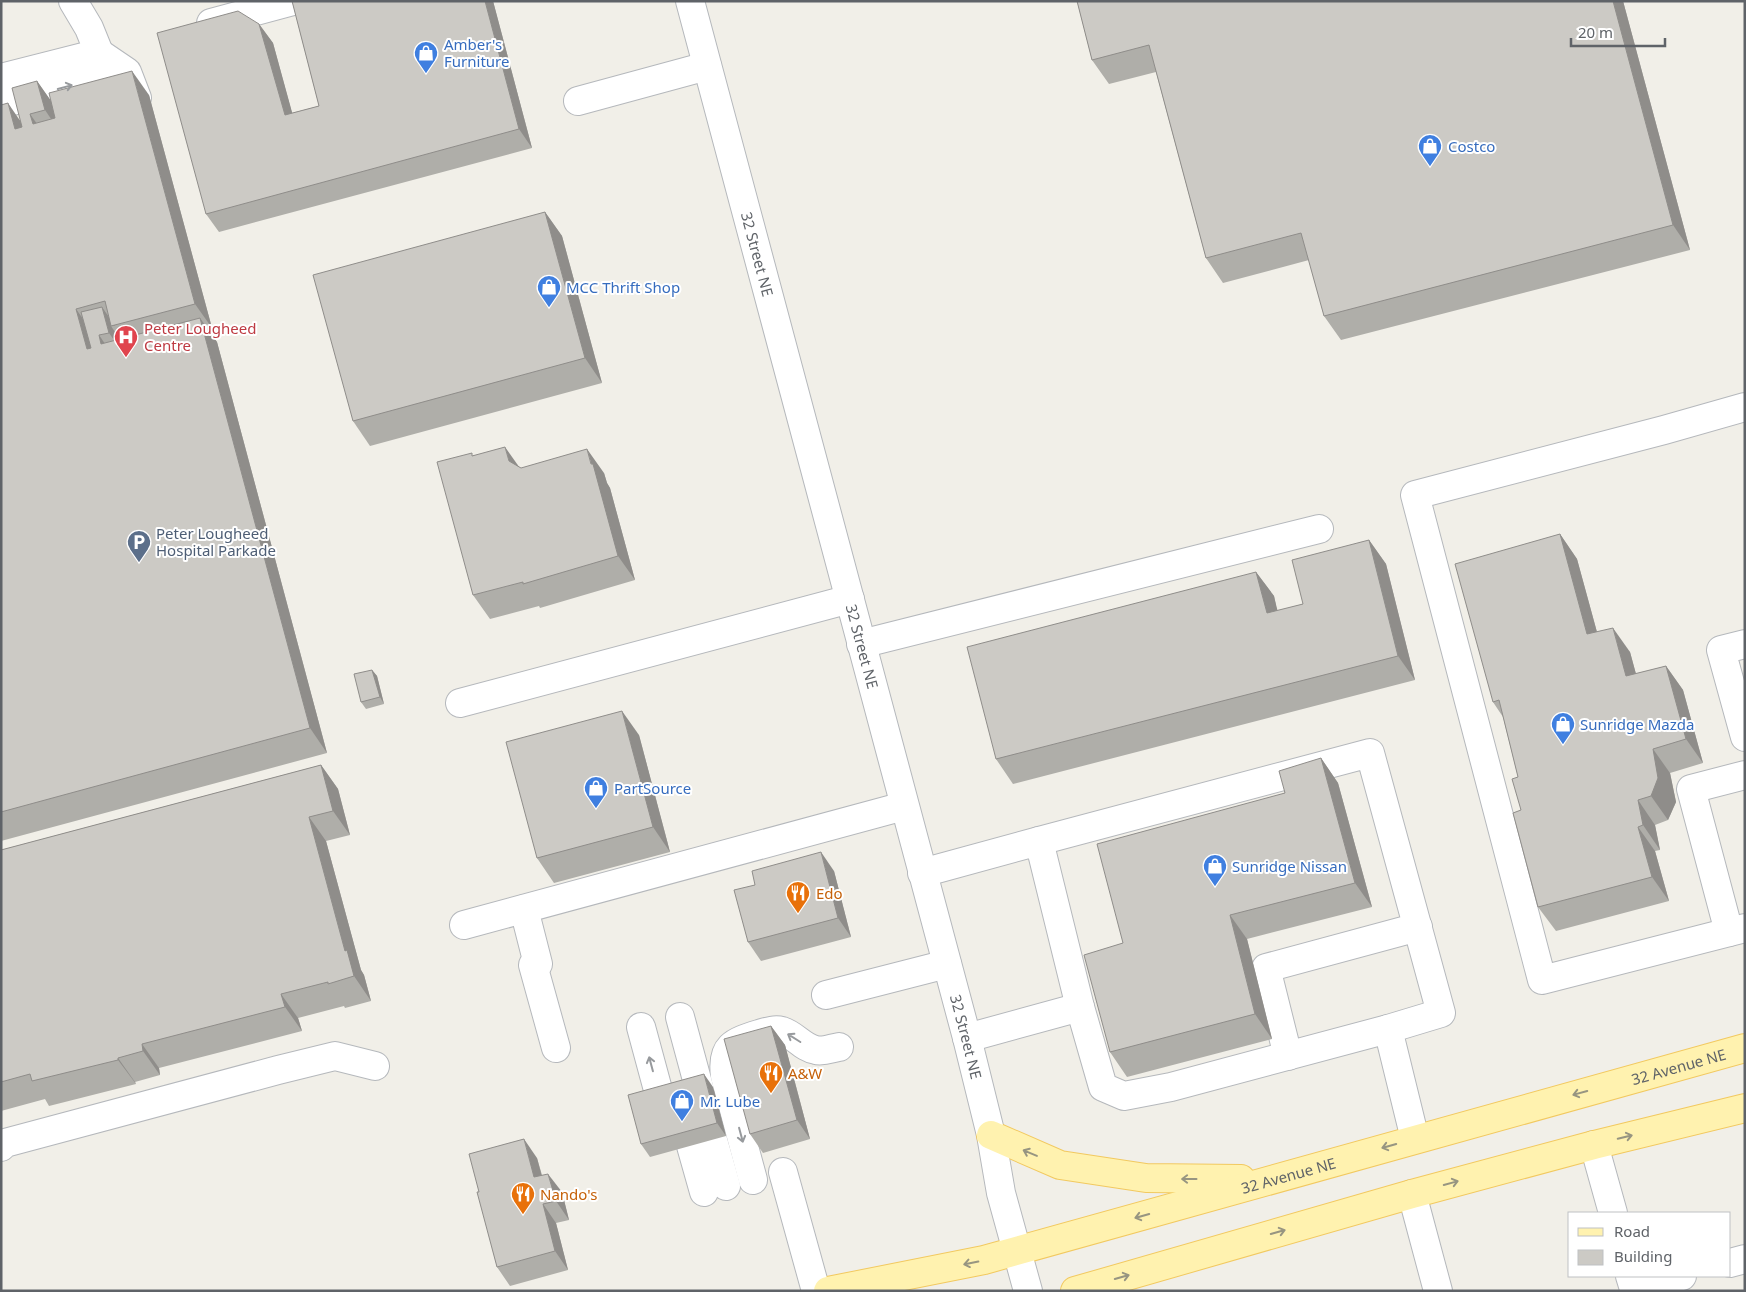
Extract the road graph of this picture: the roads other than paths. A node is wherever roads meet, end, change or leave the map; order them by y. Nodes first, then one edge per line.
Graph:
1 (73, 1) edge
2 (293, 1) edge
3 (690, 1) edge
4 (211, 22) edge
5 (707, 66) junction
6 (99, 70) junction
7 (1, 78) edge
8 (578, 101) dead end
9 (1, 104) edge
10 (1745, 407) edge
11 (1319, 529) dead end
12 (850, 599) junction
13 (861, 644) junction
14 (1745, 644) edge
15 (460, 703) dead end
16 (1745, 737) edge
17 (1745, 775) edge
18 (904, 806) junction
19 (1039, 841) junction
20 (922, 873) junction
21 (524, 909) junction
22 (464, 925) dead end
23 (1418, 927) junction
24 (1737, 930) edge
25 (947, 964) junction
26 (826, 995) dead end
27 (1080, 1007) junction
28 (660, 1022) joint
29 (1388, 1029) junction
30 (967, 1038) junction
31 (839, 1046) dead end
32 (556, 1048) dead end
33 (1745, 1048) edge
34 (1288, 1056) junction
35 (375, 1066) dead end
36 (1745, 1108) edge
37 (991, 1135) junction
38 (1415, 1139) junction
39 (693, 1145) joint
40 (1594, 1145) junction
41 (1, 1147) edge
42 (783, 1172) dead end
43 (1273, 1179) junction
44 (753, 1180) dead end
45 (1412, 1194) junction
46 (1613, 1212) edge
47 (1018, 1251) junction
48 (1745, 1259) edge
49 (1731, 1263) edge
50 (1630, 1277) edge
51 (1678, 1277) edge
52 (816, 1291) edge
53 (828, 1291) edge
54 (1028, 1291) edge
55 (1075, 1291) edge
56 (1438, 1291) edge

1 - 6 street
2 - 4 street
3 - 5 street, 32 Street NE
5 - 8 street
5 - 12 street, 32 Street NE
6 - 6 street
6 - 7 street
9 -> 6 street
10 - 24 street
11 - 13 street
12 - 13 street, 32 Street NE
12 - 15 street
13 - 18 street, 32 Street NE
14 - 16 street
17 - 24 street
18 - 20 street, 32 Street NE
18 - 21 street
19 - 20 street
19 - 23 street
19 - 27 street
20 - 25 street, 32 Street NE
21 - 22 street
21 - 32 street
23 - 29 street
23 - 34 street
25 - 26 street
25 - 30 street, 32 Street NE
27 - 30 street
27 - 34 street
28 -> 28 street
29 - 34 street
29 - 38 street
30 - 37 street, 32 Street NE
31 -> 44 street
33 -> 38 main road, 32 Avenue NE
35 - 41 street
40 -> 36 main road
43 -> 37 main road
37 - 47 street, 32 Street NE
38 -> 43 main road, 32 Avenue NE
39 - 39 street
45 -> 40 main road
40 - 46 street
42 - 52 street
43 -> 47 main road, 32 Avenue NE
55 -> 45 main road
45 - 56 street
47 -> 53 main road, 32 Avenue NE
47 - 54 street, 32 Street NE
48 - 49 street
50 - 51 street

